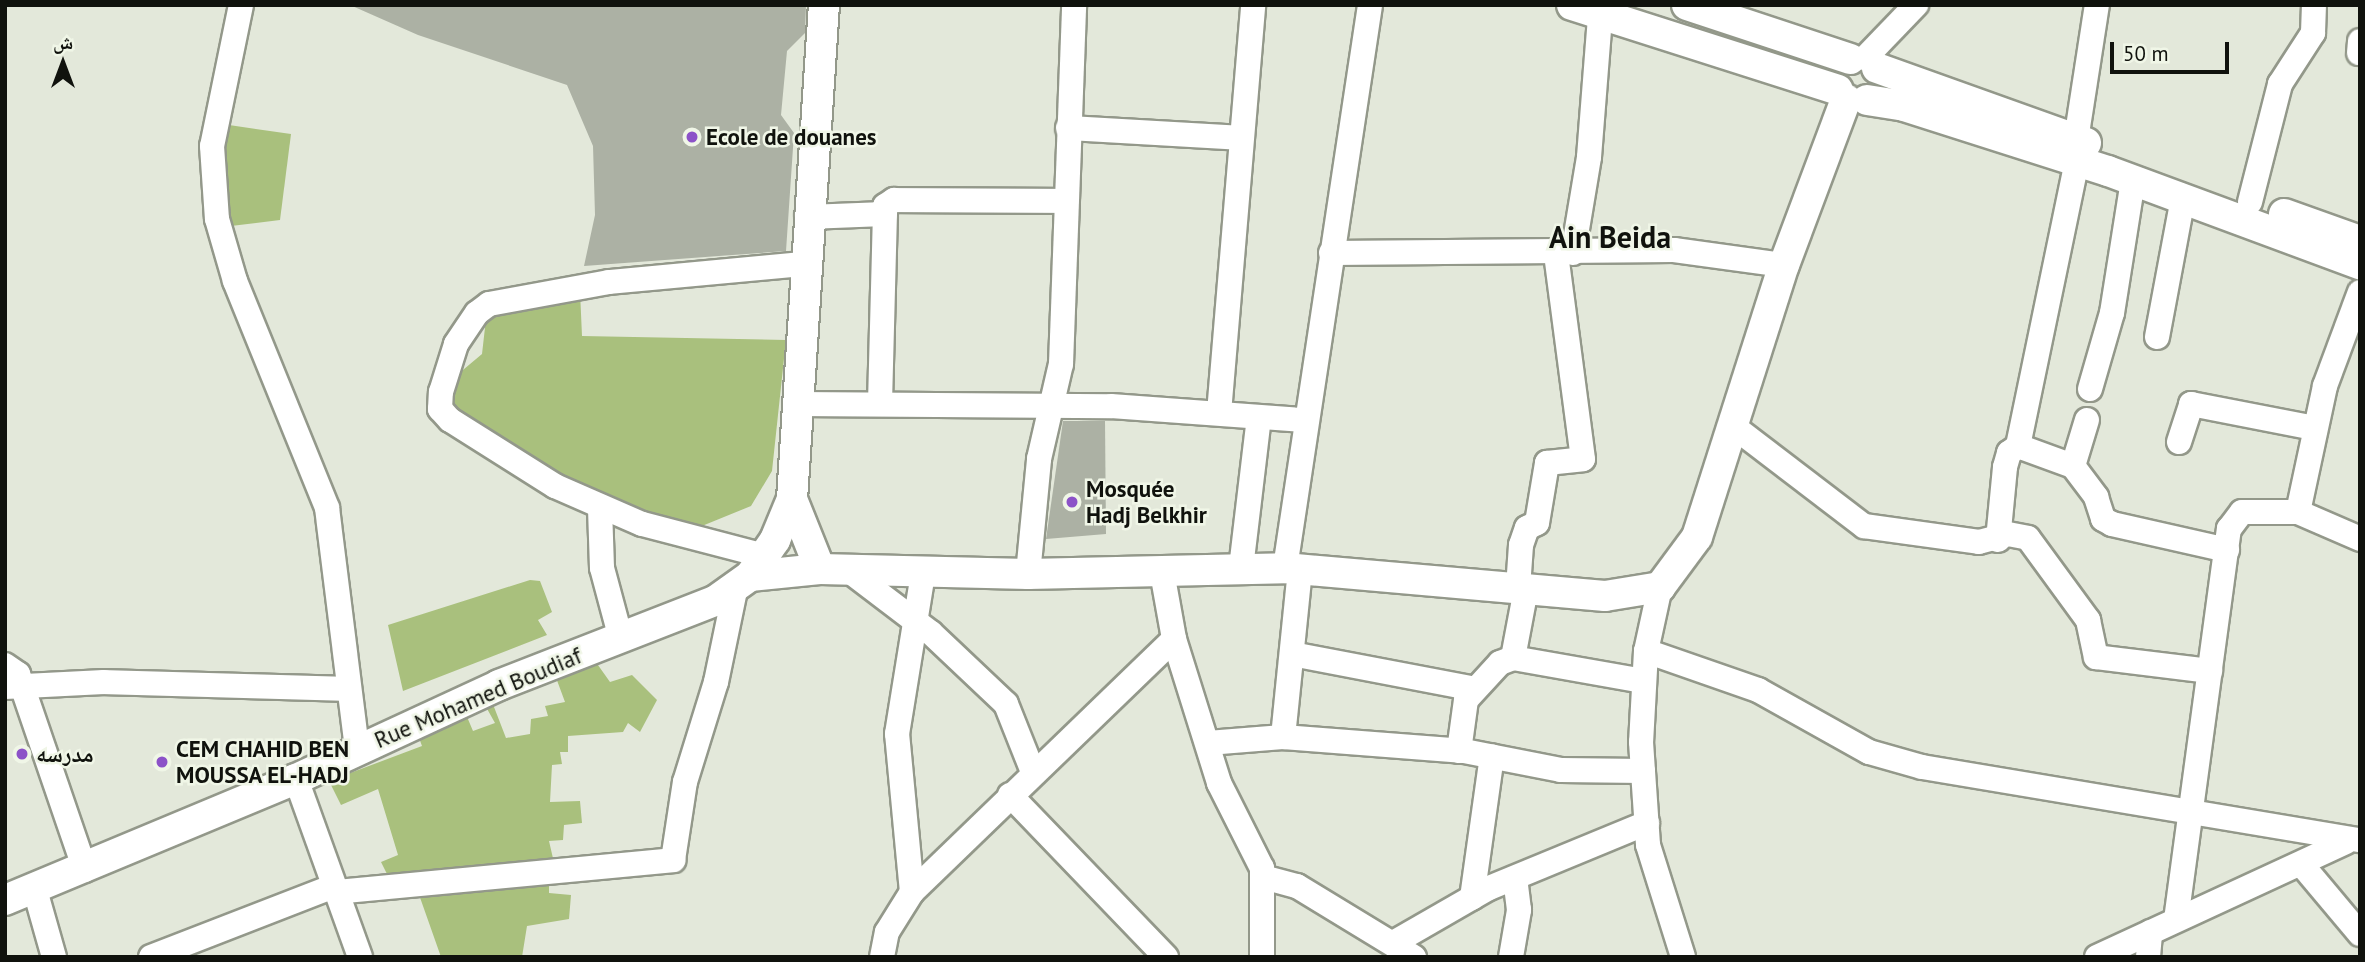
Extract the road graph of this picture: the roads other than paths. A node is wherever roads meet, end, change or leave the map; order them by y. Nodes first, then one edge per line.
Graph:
1 (241, 5) edge
2 (824, 5) edge
3 (1074, 5) edge
4 (1253, 5) edge
5 (1370, 5) edge
6 (1572, 5) edge
7 (1687, 5) edge
8 (1916, 5) edge
9 (2097, 5) edge
10 (2314, 5) edge
11 (1600, 16) junction
12 (1864, 61) junction
13 (1851, 96) junction
14 (1068, 128) junction
15 (1240, 138) junction
16 (2077, 150) junction
17 (2133, 180) junction
18 (2183, 198) junction
19 (1066, 201) junction
20 (2250, 202) junction
21 (885, 214) junction
22 (807, 217) junction
23 (2360, 241) edge
24 (1331, 253) junction
25 (1564, 253) junction
26 (804, 264) junction
27 (2360, 264) edge
28 (1784, 265) junction
29 (2360, 292) edge
30 (2158, 337) dead end
31 (2090, 389) dead end
32 (880, 403) junction
33 (797, 404) junction
34 (1049, 408) junction
35 (1219, 413) junction
36 (1259, 418) junction
37 (1303, 420) junction
38 (2087, 420) dead end
39 (1733, 426) junction
40 (2315, 428) junction
41 (2179, 442) dead end
42 (2018, 446) junction
43 (2073, 466) junction
44 (792, 499) junction
45 (600, 508) junction
46 (2298, 512) junction
47 (2360, 539) edge
48 (1998, 540) junction
49 (2227, 550) junction
50 (1241, 568) junction
51 (834, 569) junction
52 (1292, 569) junction
53 (1162, 572) junction
54 (923, 573) junction
55 (750, 574) junction
56 (1028, 574) junction
57 (1660, 587) junction
58 (1522, 589) junction
59 (915, 620) junction
60 (621, 639) junction
61 (1174, 639) junction
62 (1646, 652) junction
63 (1292, 654) junction
64 (1513, 658) junction
65 (2210, 671) junction
66 (11, 678) edge
67 (1644, 681) junction
68 (348, 689) junction
69 (1475, 689) junction
70 (1283, 737) junction
71 (1208, 743) junction
72 (358, 748) junction
73 (1459, 751) junction
74 (1492, 756) junction
75 (1033, 772) junction
76 (1643, 772) junction
77 (296, 779) junction
78 (1010, 794) junction
79 (2192, 813) junction
80 (1647, 823) junction
81 (2353, 841) edge
82 (2302, 865) junction
83 (85, 870) junction
84 (1263, 877) junction
85 (1515, 878) junction
86 (335, 889) junction
87 (35, 890) junction
88 (912, 891) junction
89 (1472, 898) junction
90 (5, 900) edge
91 (2176, 920) junction
92 (2150, 932) junction
93 (2360, 934) edge
94 (1405, 949) edge
95 (54, 957) edge
96 (151, 957) edge
97 (360, 957) edge
98 (882, 957) edge
99 (1166, 957) edge
100 (1262, 957) edge
101 (1511, 957) edge
102 (1683, 957) edge
103 (2097, 957) edge
104 (2148, 957) edge

1 - 68 street
2 - 22 main road
3 - 14 street
4 - 15 street
5 - 24 street
6 - 11 main road
7 - 12 main road
8 - 12 street
9 - 16 street
10 - 20 street
11 - 13 main road
11 - 25 street
12 - 13 main road
12 - 13 main road
12 - 16 main road
13 - 16 main road
13 - 28 main road
14 - 15 street
14 - 19 street
15 - 35 street
16 - 17 main road
16 - 20 main road
16 - 42 street
17 - 18 main road
17 - 31 street
18 - 27 main road
18 - 30 street
19 - 21 street
19 - 34 street
20 - 23 main road
21 - 22 street
21 - 32 street
22 - 26 main road
24 - 25 street
24 - 37 street
25 - 28 street
25 - 58 street
26 - 33 main road
26 - 45 street
28 - 39 main road
29 - 40 street
32 - 33 street
32 - 34 street
33 - 44 main road
34 - 35 street
34 - 56 street
35 - 36 street
36 - 37 street
36 - 50 street
37 - 52 street
38 - 43 street
39 - 48 street
39 - 57 main road
40 - 41 street
40 - 46 street
42 - 43 street
42 - 48 street
43 - 49 street
44 - 51 main road
44 - 55 main road
45 - 55 street
45 - 60 street
46 - 47 street
46 - 49 street
48 - 65 street
49 - 65 street
50 - 52 main road, Rue Mohamed Boudiaf
50 - 53 main road, Rue Mohamed Boudiaf
51 - 54 main road, Rue Mohamed Boudiaf
51 - 55 main road, Rue Mohamed Boudiaf
51 - 59 street
52 - 58 main road, Rue Mohamed Boudiaf
52 - 63 street
53 - 56 main road, Rue Mohamed Boudiaf
53 - 61 street
54 - 56 main road, Rue Mohamed Boudiaf
54 - 59 street
55 - 60 main road, Rue Mohamed Boudiaf
55 - 86 street
57 - 58 main road, Rue Mohamed Boudiaf
57 - 62 street
58 - 64 street
59 - 75 street
59 - 88 street
60 - 72 main road, Rue Mohamed Boudiaf
61 - 71 street
61 - 75 street
62 - 67 street
62 - 79 street
63 - 69 street
63 - 70 street
64 - 67 street
64 - 69 street
65 - 79 street
66 - 68 street
66 - 83 street
67 - 76 street
68 - 72 street
69 - 73 street
70 - 71 street
70 - 73 street
71 - 84 street
72 - 77 main road, Rue Mohamed Boudiaf
73 - 74 street
74 - 76 street
74 - 89 street
75 - 78 street
76 - 80 street
77 - 83 main road, Rue Mohamed Boudiaf
77 - 86 street
78 - 88 street
78 - 99 street
79 - 81 street
79 - 91 street
80 - 85 street
80 - 102 street
81 - 82 street
82 - 91 street
82 - 93 street
83 - 87 main road, Rue Mohamed Boudiaf
84 - 94 street
84 - 100 street
85 - 89 street
85 - 101 street
86 - 96 street
86 - 97 street
87 - 90 main road, Rue Mohamed Boudiaf
87 - 95 street
88 - 98 street
89 - 94 street
91 - 92 street
92 - 103 street
92 - 104 street

